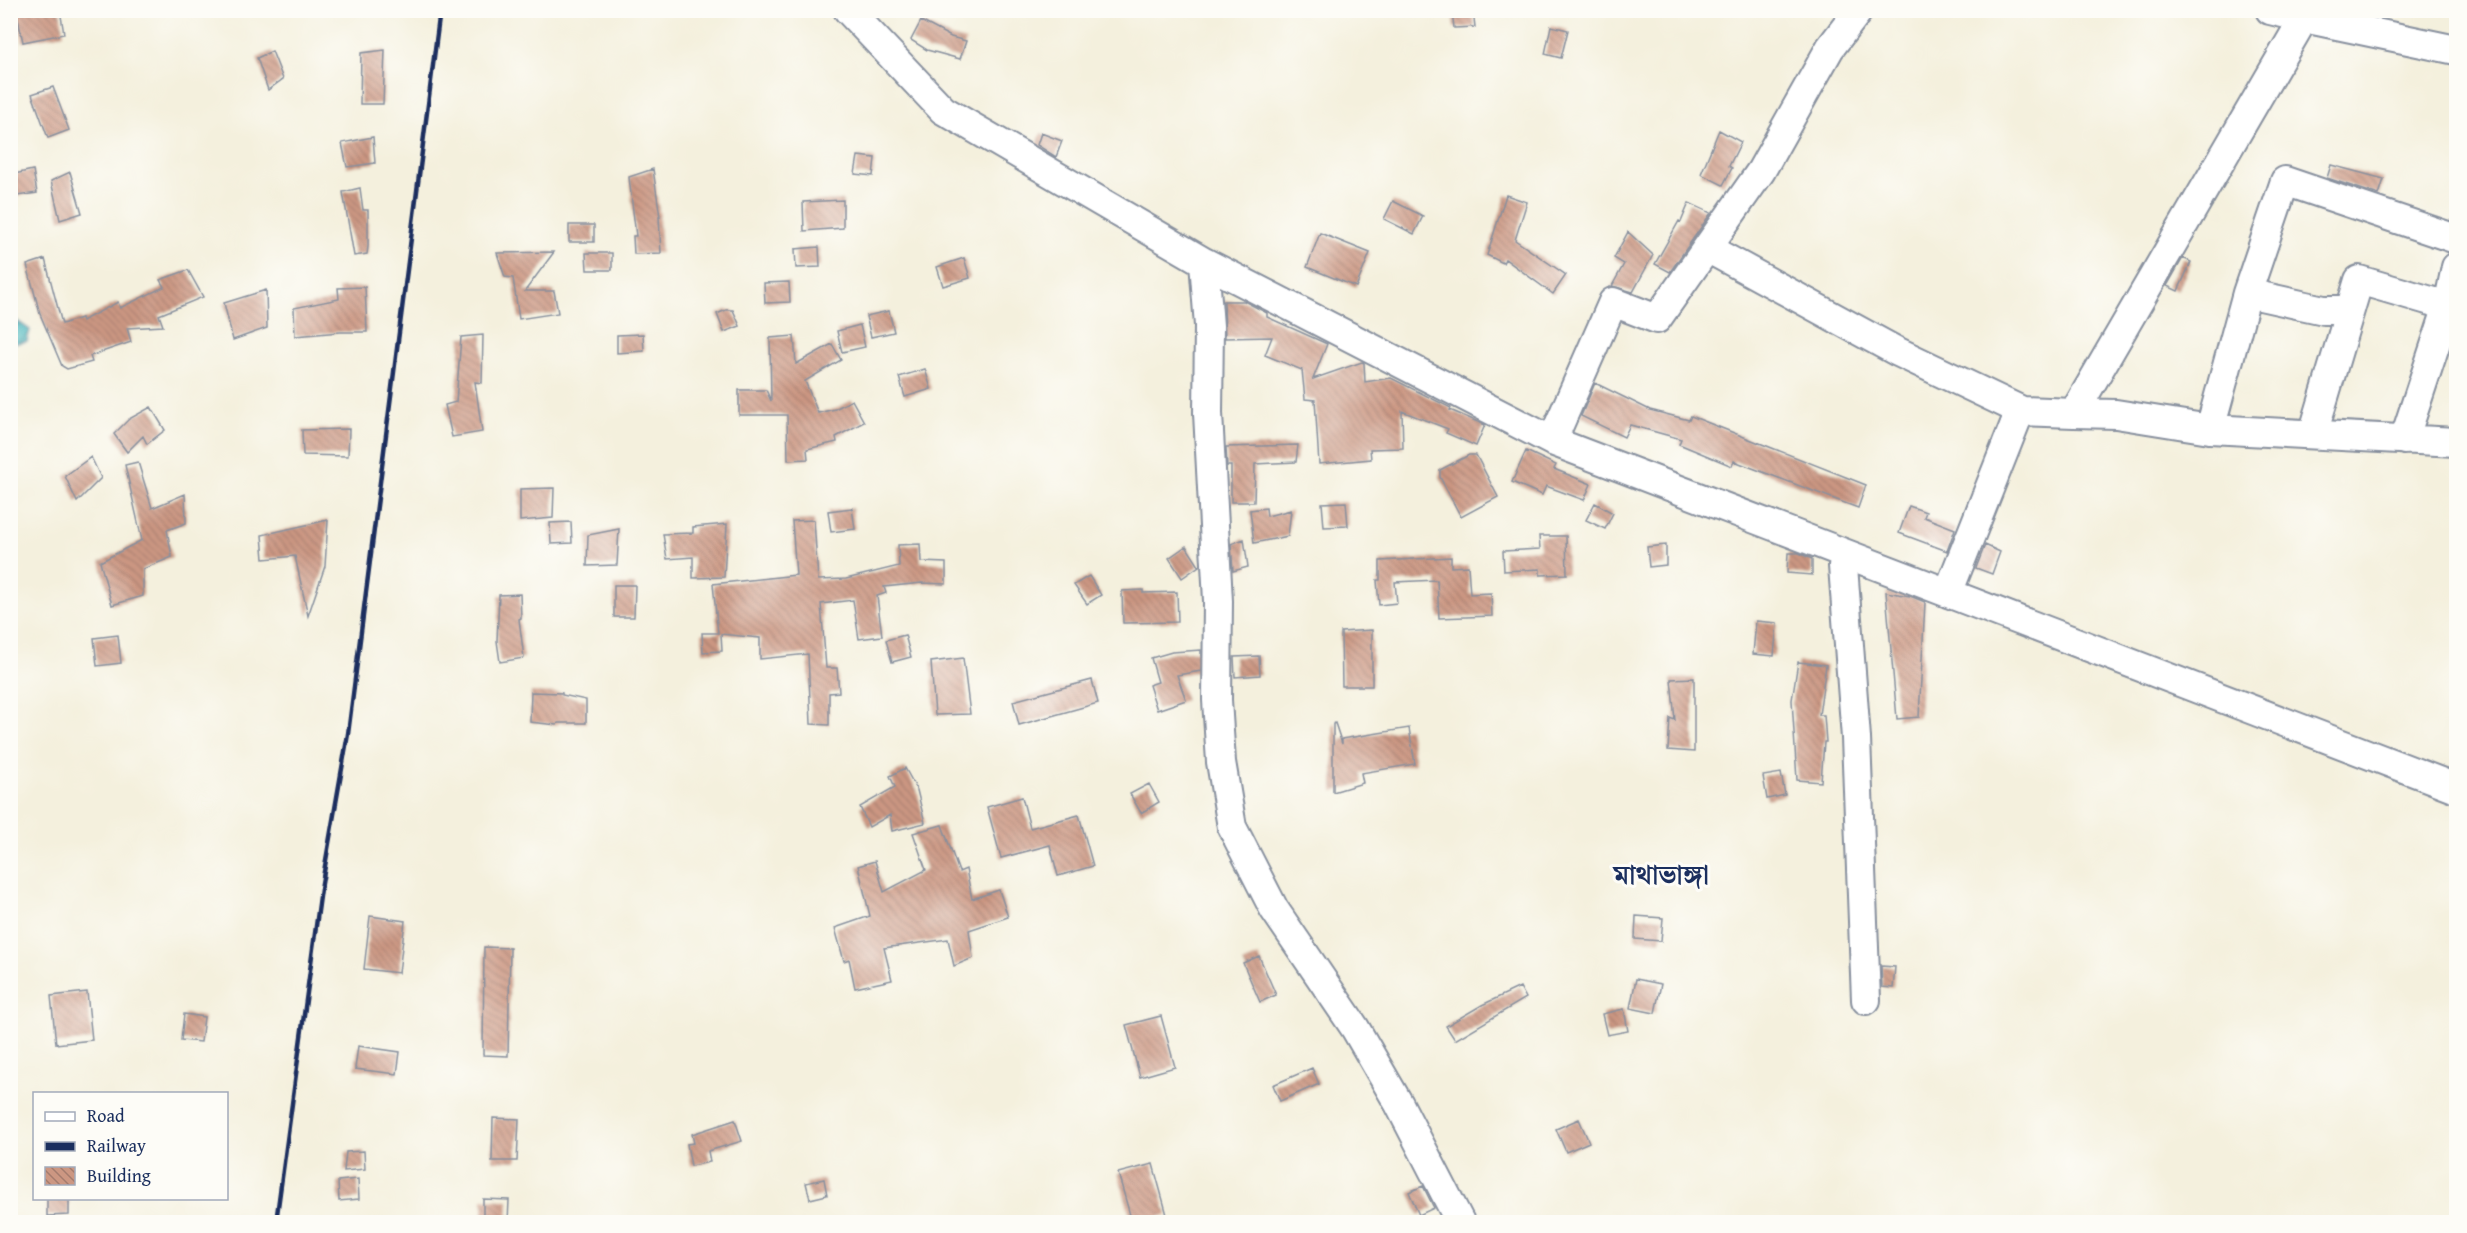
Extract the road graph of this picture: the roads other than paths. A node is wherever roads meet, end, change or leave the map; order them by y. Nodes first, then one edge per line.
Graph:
1 (848, 10) edge
2 (1859, 10) edge
3 (2270, 10) edge
4 (2304, 18) junction
5 (2457, 50) edge
6 (2457, 239) edge
7 (1707, 248) junction
8 (1204, 262) junction
9 (2457, 267) edge
10 (2247, 294) junction
11 (2448, 306) junction
12 (2350, 310) junction
13 (2022, 411) junction
14 (2074, 413) junction
15 (2210, 429) junction
16 (2313, 434) junction
17 (2404, 440) junction
18 (1552, 441) junction
19 (2457, 442) edge
20 (1843, 566) dead end
21 (1948, 593) junction
22 (2457, 788) edge
23 (1866, 1000) dead end
24 (1460, 1222) edge

1 - 8 street
2 - 7 street
3 - 4 street
4 - 5 street
4 - 14 street
6 - 10 street
7 - 13 street
7 - 18 street
8 - 18 street
8 - 24 street
9 - 11 street
10 - 12 street
10 - 15 street
11 - 12 street
11 - 17 street
12 - 16 street
13 - 14 street
13 - 21 street
14 - 15 street
15 - 16 street
16 - 17 street
17 - 19 street
18 - 21 street
20 - 23 street
21 - 22 street

